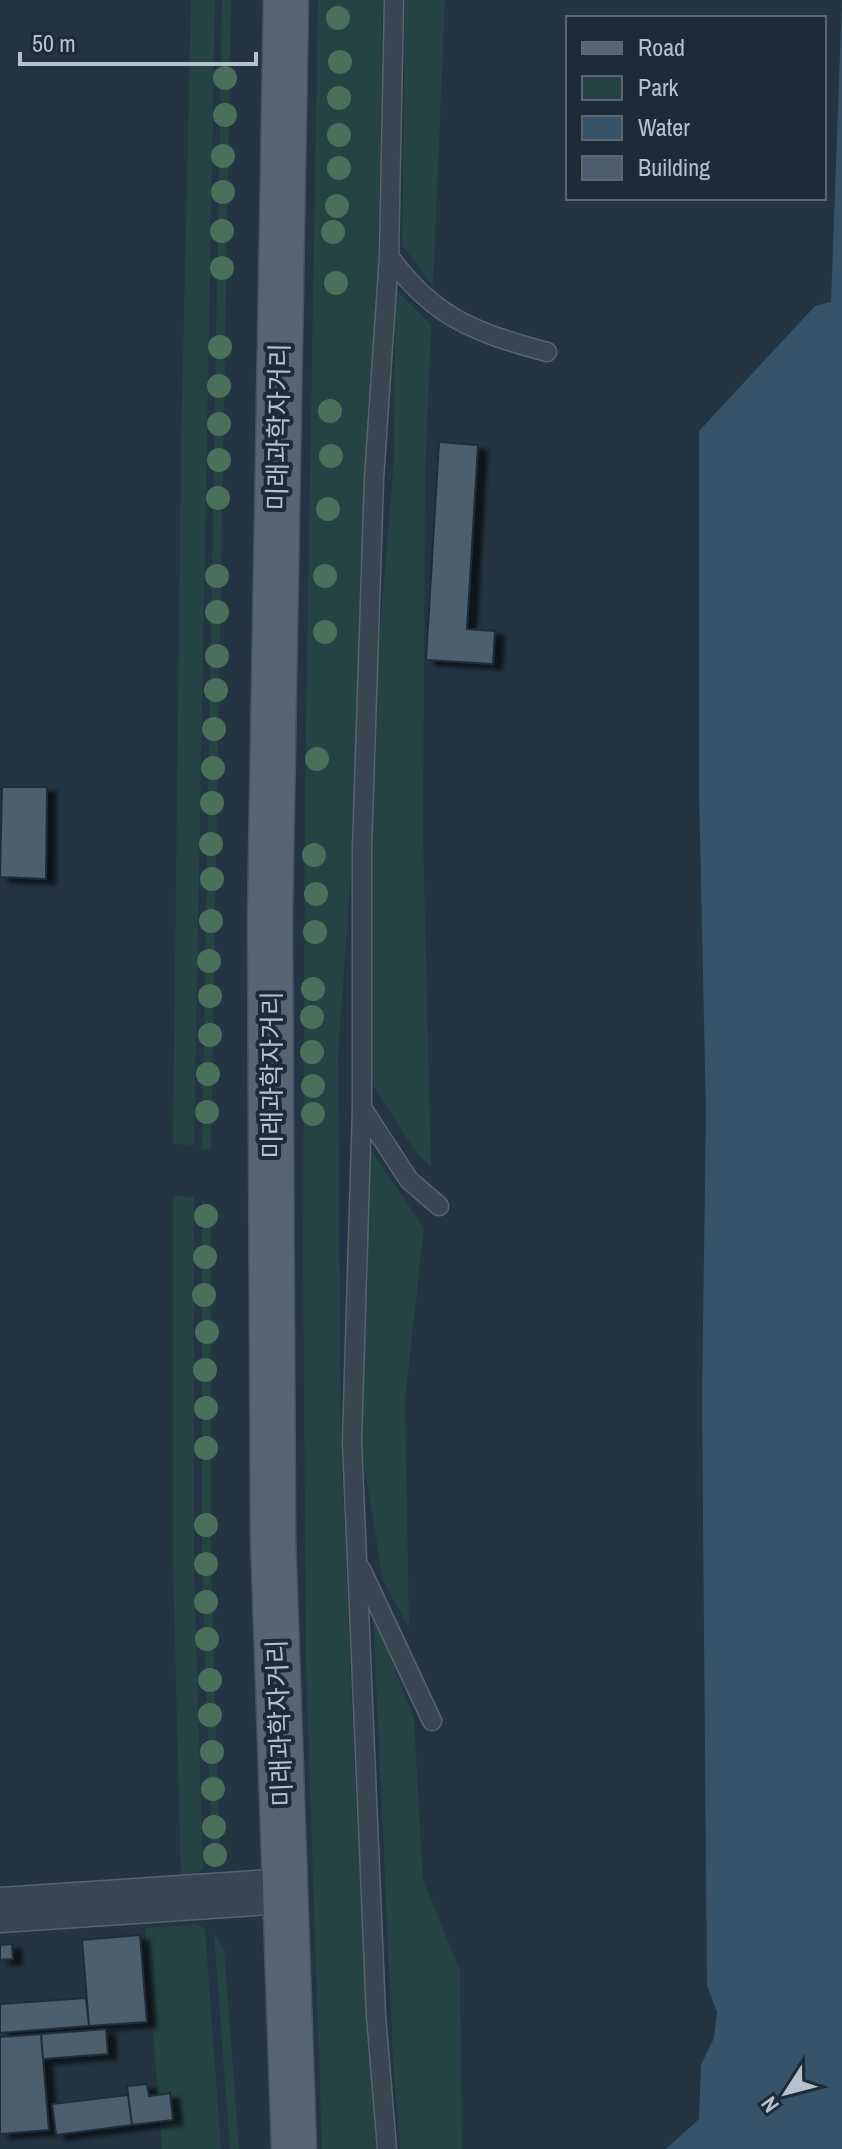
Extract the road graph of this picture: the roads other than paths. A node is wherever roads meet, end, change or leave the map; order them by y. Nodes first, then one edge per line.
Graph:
1 (286, 0) edge
2 (394, 0) edge
3 (389, 256) junction
4 (547, 352) dead end
5 (362, 1108) junction
6 (439, 1206) dead end
7 (358, 1563) junction
8 (432, 1721) dead end
9 (285, 1891) junction
10 (0, 1910) edge
11 (294, 2149) edge
12 (387, 2149) edge

1 - 9 main road, 미래과학자거리
2 - 3 lane
3 - 4 lane
3 - 5 lane
5 - 6 lane
5 - 7 lane
7 - 8 lane
7 - 12 lane
9 - 10 street
9 - 11 main road, 미래과학자거리

